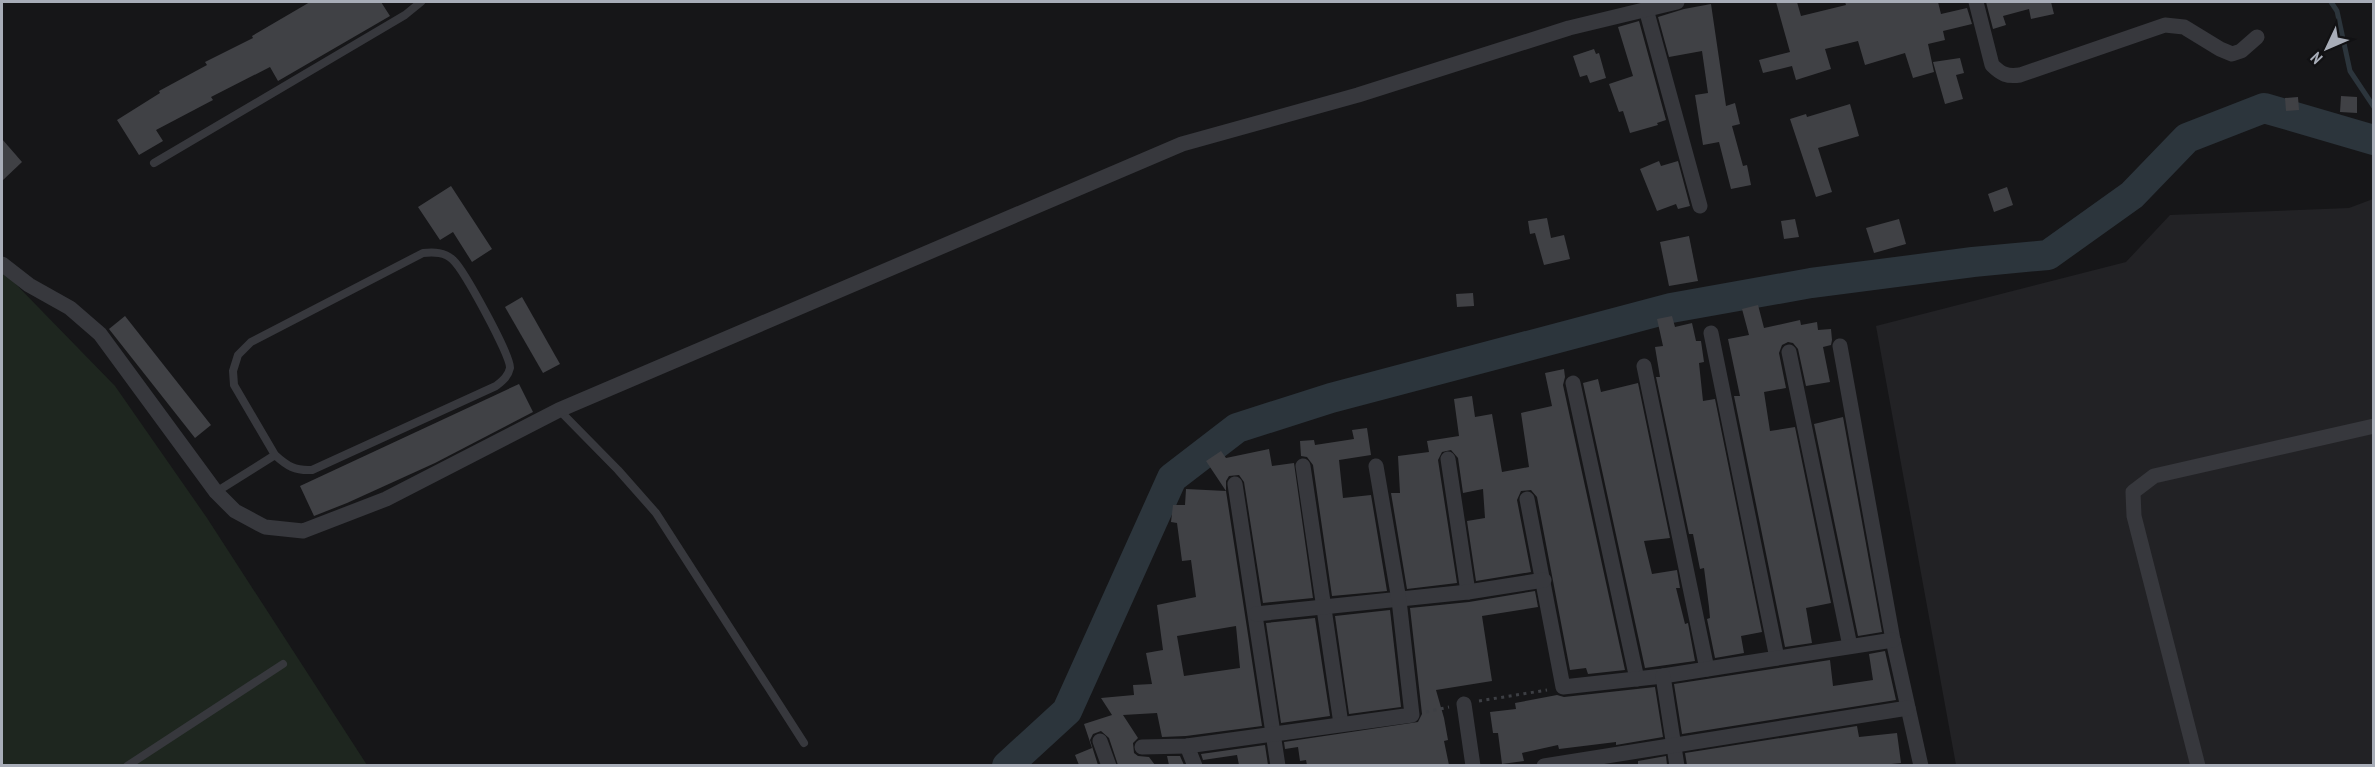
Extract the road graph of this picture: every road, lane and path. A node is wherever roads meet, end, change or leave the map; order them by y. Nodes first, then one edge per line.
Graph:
1 (421, 2) edge
2 (1677, 2) edge
3 (1976, 2) edge
4 (1646, 9) junction
5 (2257, 37) dead end
6 (154, 163) dead end
7 (1700, 206) dead end
8 (2, 264) edge
9 (1711, 333) dead end
10 (1840, 346) dead end
11 (1789, 352) dead end
12 (1644, 366) dead end
13 (1573, 383) dead end
14 (559, 410) junction
15 (2373, 426) edge
16 (275, 455) junction
17 (1448, 459) dead end
18 (1303, 466) dead end
19 (1376, 466) dead end
20 (1235, 484) dead end
21 (216, 492) junction
22 (1527, 500) dead end
23 (1544, 580) junction
24 (1468, 592) junction
25 (1399, 600) junction
26 (1323, 606) junction
27 (1256, 614) junction
28 (1893, 640) junction
29 (1850, 646) junction
30 (1777, 658) junction
31 (283, 664) dead end
32 (1707, 669) junction
33 (1663, 676) junction
34 (1637, 679) junction
35 (1563, 687) junction
36 (1464, 704) junction
37 (1908, 708) junction
38 (1412, 715) junction
39 (1341, 724) junction
40 (1272, 734) junction
41 (1100, 741) dead end
42 (804, 743) dead end
43 (1674, 745) junction
44 (1187, 746) junction
45 (1142, 747) dead end
46 (127, 765) edge
47 (1109, 765) edge
48 (1195, 765) edge
49 (1278, 765) edge
50 (1473, 765) edge
51 (1544, 765) edge
52 (1677, 765) edge
53 (1921, 765) edge
54 (2198, 765) edge

1 - 6 lane
2 - 4 street
3 - 5 street
4 - 7 street
4 - 14 street
8 - 21 street
9 - 30 street
10 - 28 street
11 - 29 street
12 - 32 street
13 - 34 street
14 - 21 street
14 - 42 lane
15 - 54 street
16 - 16 lane
16 - 21 lane
17 - 24 street
18 - 26 street
19 - 25 street
20 - 27 street
22 - 23 street
23 - 24 street
23 - 35 street
24 - 25 street
25 - 26 street
25 - 38 street
26 - 27 street
26 - 39 street
27 - 40 street
28 - 29 street
28 - 37 street
29 - 30 street
30 - 32 street
31 - 46 lane
32 - 33 street
33 - 34 street
33 - 43 street
34 - 35 street
35 - 36 path
36 - 38 path
36 - 50 street
37 - 43 street
37 - 53 street
38 - 39 street
39 - 40 street
40 - 44 street
40 - 49 street
41 - 47 street
43 - 51 street
43 - 52 street
44 - 45 street
44 - 48 street

